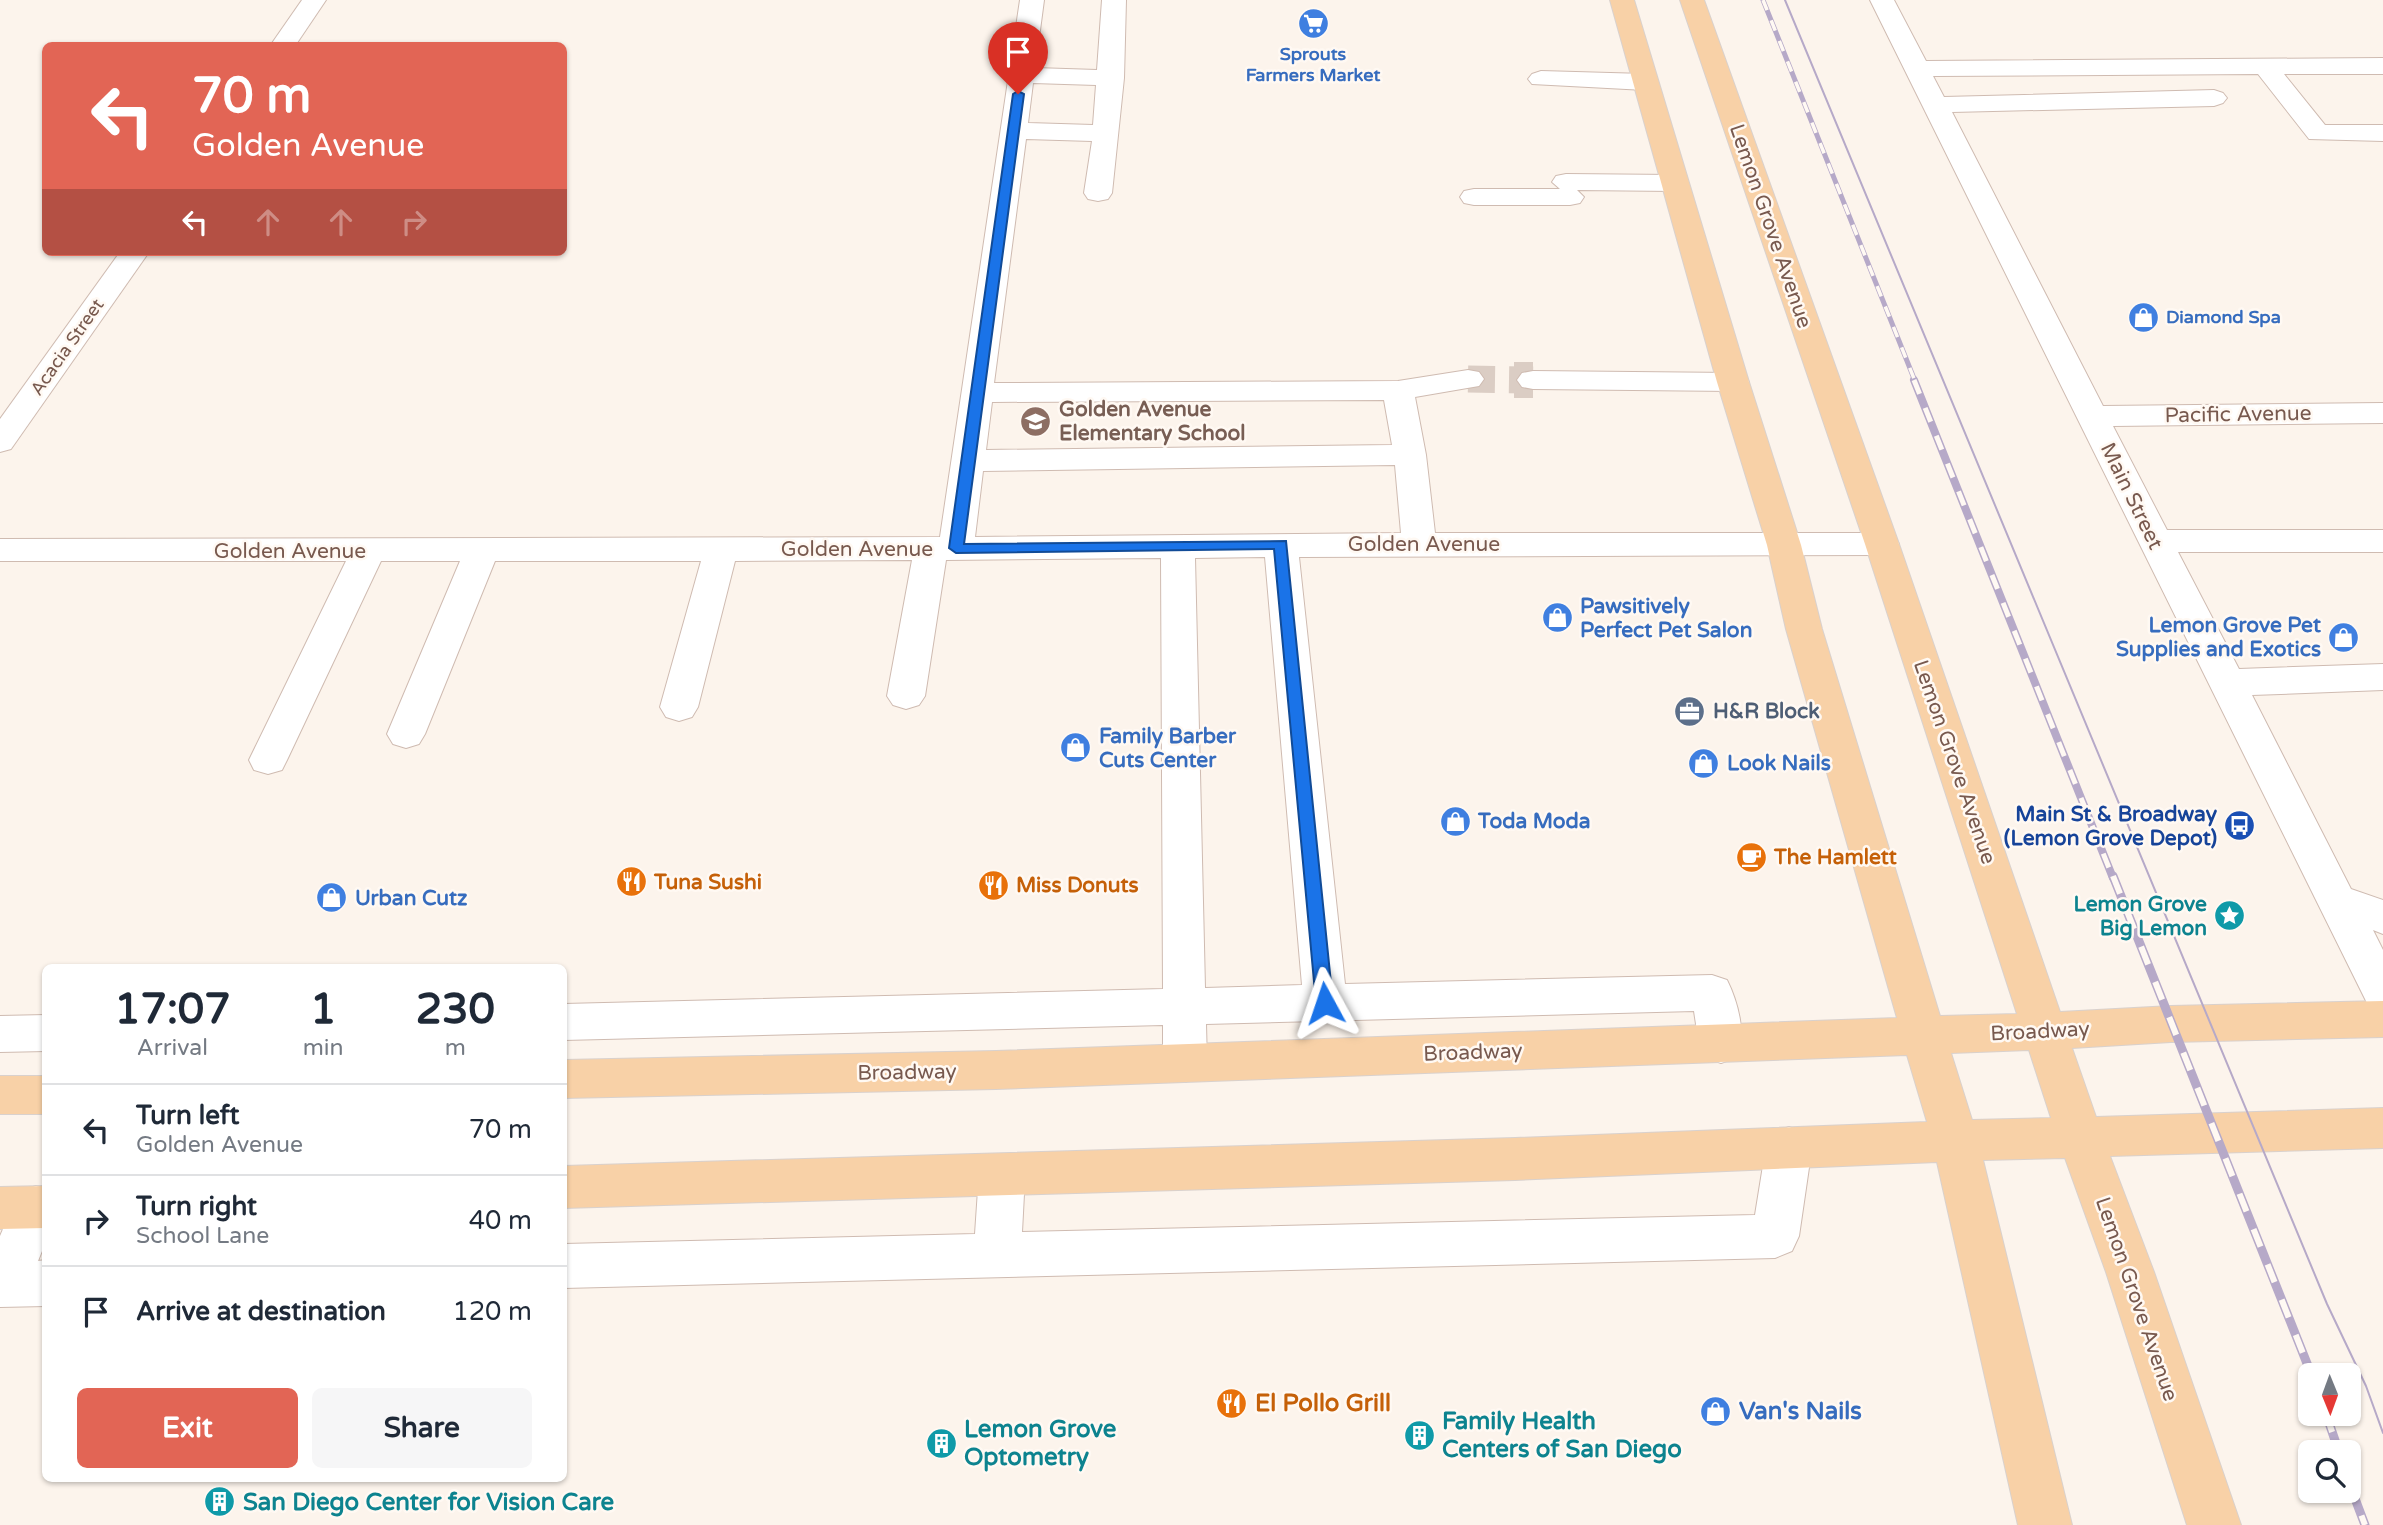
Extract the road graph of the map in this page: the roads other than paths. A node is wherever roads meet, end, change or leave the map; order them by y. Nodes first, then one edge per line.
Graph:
1 (314, 0) edge
2 (1032, 0) edge
3 (1114, 0) edge
4 (1622, 0) edge
5 (1692, 0) edge
6 (1882, 0) edge
7 (285, 42) edge
8 (2265, 67) junction
9 (1917, 69) junction
10 (2378, 72) edge
11 (1021, 75) junction
12 (1111, 78) junction
13 (1541, 79) dead end
14 (1645, 82) junction
15 (2214, 98) dead end
16 (1935, 105) junction
17 (1014, 131) junction
18 (1106, 133) junction
19 (2383, 133) edge
20 (1674, 183) junction
21 (1098, 193) dead end
22 (1474, 197) dead end
23 (132, 256) edge
24 (1468, 379) tunnel mouth
25 (1533, 380) dead end
26 (1733, 382) junction
27 (1398, 390) junction
28 (977, 393) junction
29 (2383, 412) edge
30 (2093, 416) junction
31 (0, 442) edge
32 (1410, 455) junction
33 (968, 461) junction
34 (2154, 541) junction
35 (2383, 541) edge
36 (1281, 544) junction
37 (1419, 544) junction
38 (1882, 544) junction
39 (1178, 545) junction
40 (1784, 545) junction
41 (944, 549) junction
42 (0, 550) edge
43 (720, 550) junction
44 (368, 551) junction
45 (482, 551) junction
46 (2383, 677) edge
47 (2226, 683) junction
48 (906, 696) dead end
49 (680, 707) dead end
50 (406, 734) dead end
51 (268, 760) dead end
52 (2336, 900) junction
53 (2383, 917) edge
54 (2383, 992) edge
55 (1325, 1003) junction
56 (1182, 1007) junction
57 (2383, 1018) edge
58 (567, 1030) edge
59 (2045, 1031) junction
60 (42, 1033) edge
61 (0, 1034) edge
62 (1923, 1036) junction
63 (1721, 1044) junction
64 (1185, 1063) junction
65 (567, 1079) edge
66 (0, 1095) edge
67 (42, 1095) edge
68 (2383, 1128) edge
69 (2080, 1137) junction
70 (1955, 1140) junction
71 (1789, 1147) junction
72 (1002, 1175) junction
73 (567, 1187) edge
74 (27, 1208) edge
75 (997, 1254) junction
76 (567, 1266) edge
77 (17, 1284) edge
78 (2045, 1525) edge
79 (2214, 1525) edge

1 - 7 street
2 - 11 street
3 - 12 street
4 - 14 main road
5 - 38 main road, Lemon Grove Avenue
6 - 9 street, Main Street
8 - 9 street
8 - 10 street
8 - 19 street
9 - 16 street, Main Street
11 - 12 street
11 - 17 street
12 - 18 street
13 - 14 street
14 - 20 main road
15 - 16 street
16 - 30 street, Main Street
17 - 18 street
17 - 28 street
18 - 21 street
20 - 22 street
20 - 26 main road
23 - 31 street, Acacia Street
24 - 27 street
25 - 26 street
26 - 40 main road
27 - 28 street
27 - 32 street
28 - 33 street
29 - 30 street, Pacific Avenue
30 - 34 street, Main Street
32 - 33 street
32 - 37 street
33 - 41 street
34 - 35 street
34 - 47 street, Main Street
36 - 37 street, Golden Avenue
36 - 39 street, Golden Avenue
36 - 55 street
37 - 40 street, Golden Avenue
38 - 40 street, Golden Avenue
38 - 59 main road, Lemon Grove Avenue
39 - 41 street, Golden Avenue
39 - 56 street
40 - 62 main road
41 - 43 street, Golden Avenue
41 - 48 street
42 - 44 street, Golden Avenue
43 - 45 street, Golden Avenue
43 - 49 street
44 - 45 street, Golden Avenue
44 - 51 street
45 - 50 street
46 - 47 street
47 - 52 street, Main Street
52 - 53 street
52 - 54 street, Main Street
55 - 56 street
55 - 63 street
56 - 58 street
56 - 64 street
57 - 59 main road, Broadway
59 - 62 main road, Broadway
59 - 69 main road, Lemon Grove Avenue
60 - 61 street
62 - 63 main road, Broadway
62 - 70 main road
63 - 64 main road, Broadway
64 - 65 main road, Broadway
66 - 67 main road
68 - 69 main road
69 - 70 main road
69 - 79 main road, Lemon Grove Avenue
70 - 71 main road
70 - 78 main road
71 - 72 main road
71 - 75 street
72 - 73 main road
72 - 75 street
74 - 77 street
75 - 76 street

